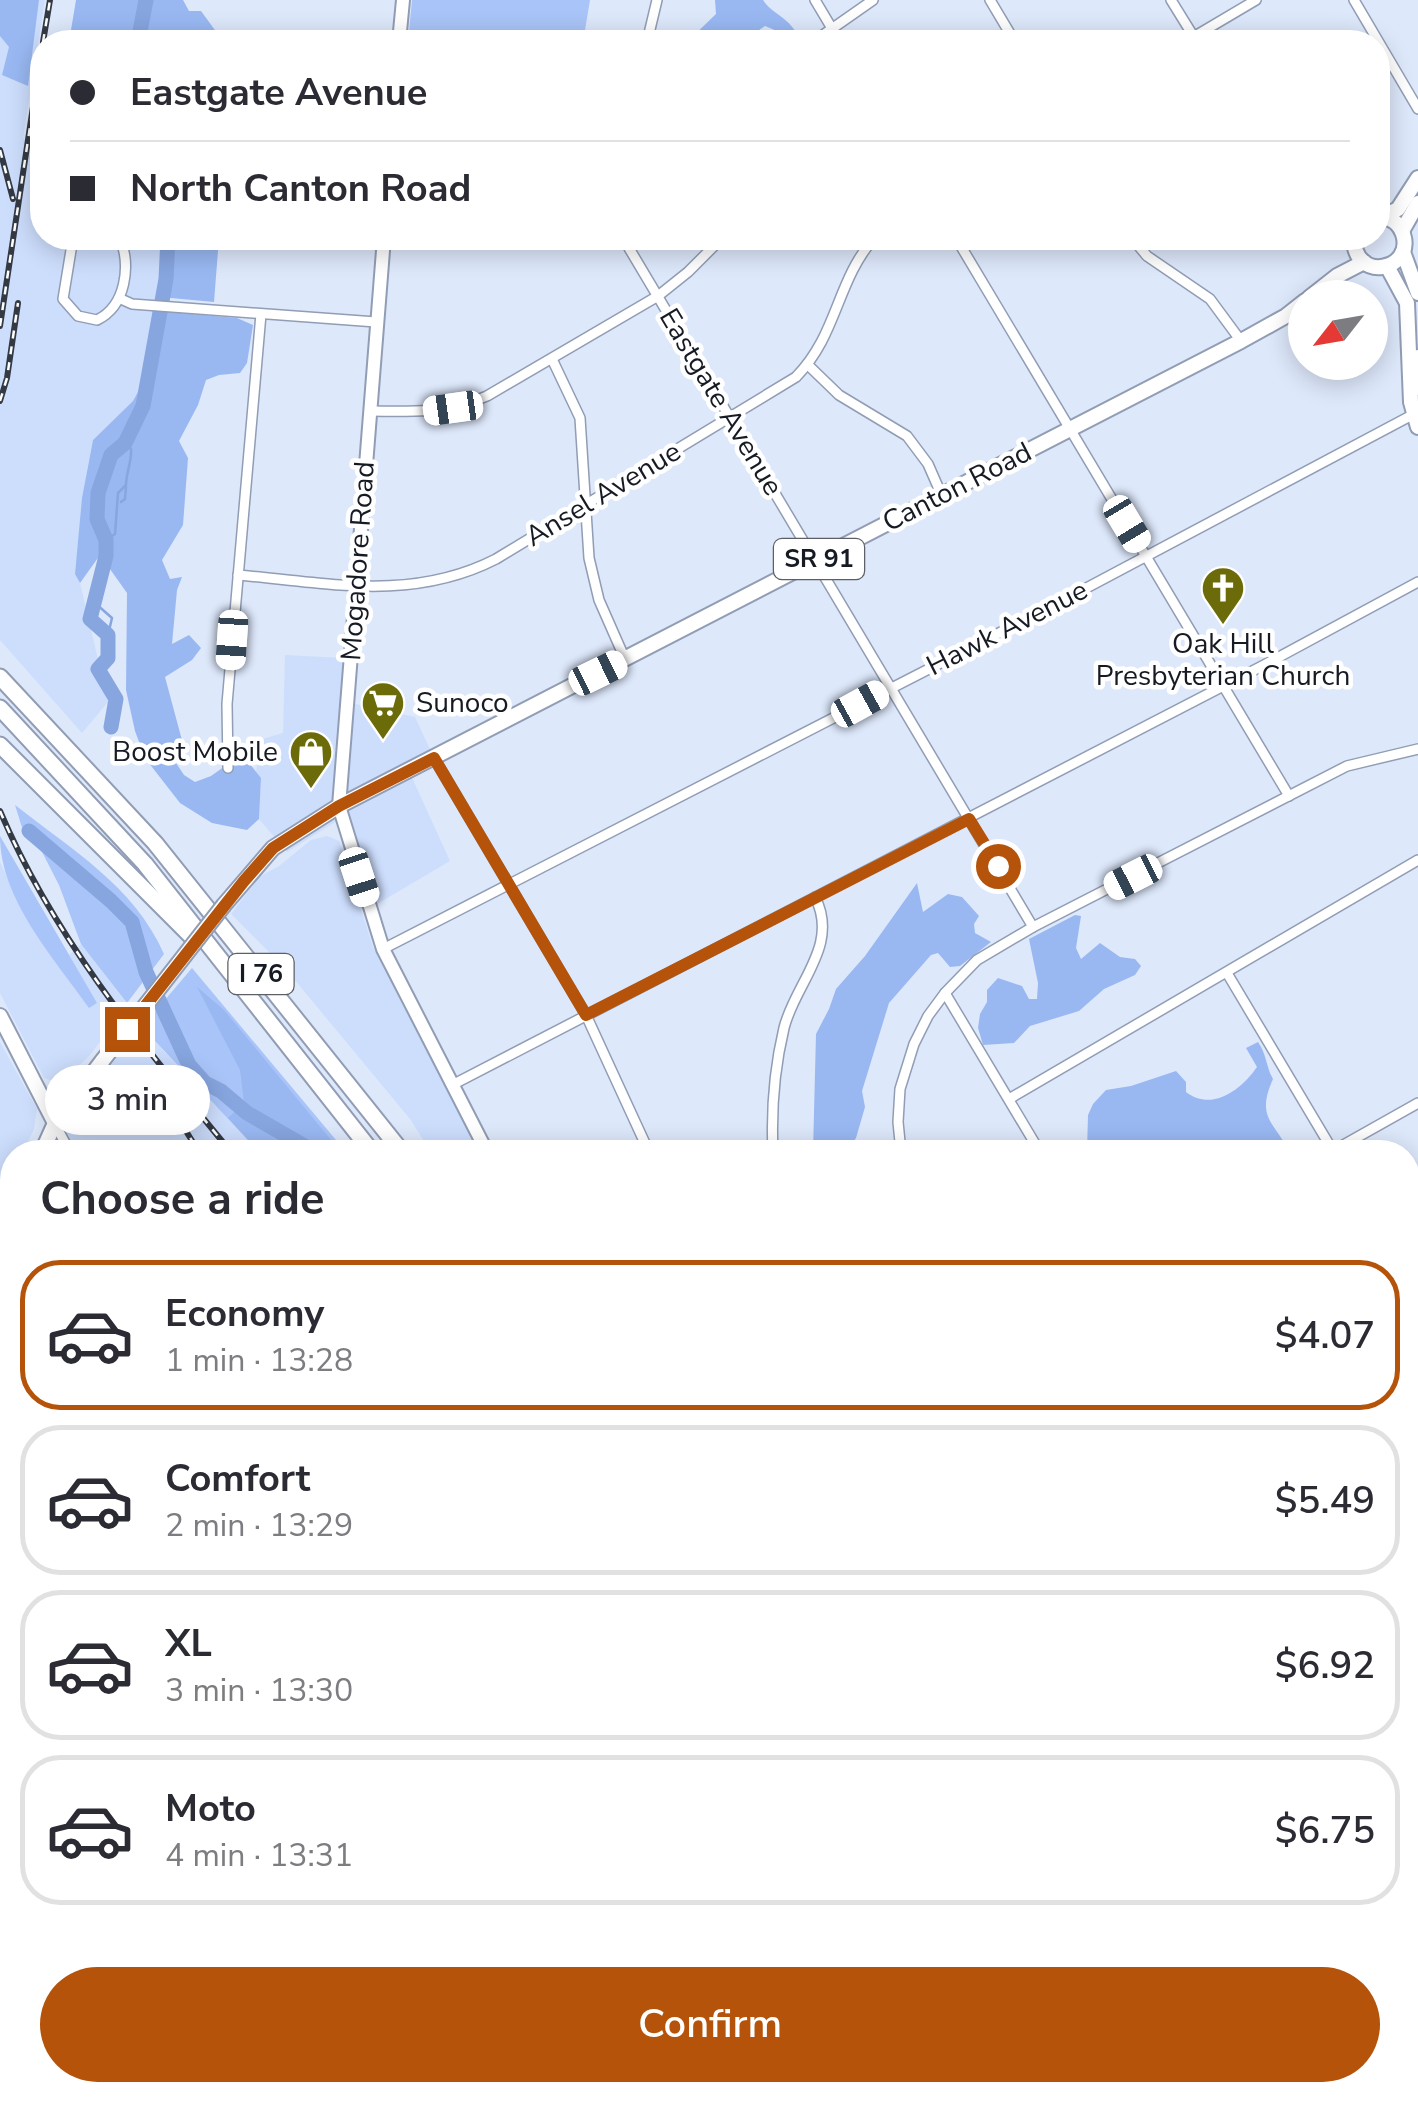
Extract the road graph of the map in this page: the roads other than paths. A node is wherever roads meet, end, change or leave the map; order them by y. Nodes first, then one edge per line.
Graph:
1 (403, 0) edge
2 (656, 0) edge
3 (815, 0) edge
4 (872, 0) edge
5 (990, 0) edge
6 (1171, 0) edge
7 (1256, 0) edge
8 (1354, 0) edge
9 (831, 28) junction
10 (400, 30) edge
11 (650, 30) edge
12 (829, 30) edge
13 (1008, 30) edge
14 (1186, 30) edge
15 (1209, 30) edge
16 (1372, 30) edge
17 (1390, 61) edge
18 (1418, 109) edge
19 (1418, 178) edge
20 (1418, 203) edge
21 (1390, 212) edge
22 (1390, 220) edge
23 (1402, 231) junction
24 (70, 250) edge
25 (123, 250) edge
26 (383, 250) edge
27 (631, 250) edge
28 (710, 250) edge
29 (866, 250) edge
30 (963, 250) edge
31 (1142, 250) edge
32 (1350, 250) edge
33 (1358, 250) edge
34 (1403, 252) junction
35 (1364, 262) junction
36 (1387, 266) junction
37 (1337, 276) junction
38 (1332, 280) edge
39 (1418, 293) edge
40 (658, 296) junction
41 (121, 299) junction
42 (260, 314) junction
43 (1288, 314) edge
44 (376, 322) junction
45 (1241, 342) junction
46 (1418, 357) edge
47 (552, 359) junction
48 (808, 366) junction
49 (1418, 389) edge
50 (370, 411) junction
51 (1417, 414) edge
52 (730, 418) junction
53 (1070, 430) junction
54 (942, 496) junction
55 (585, 506) junction
56 (1146, 556) junction
57 (816, 560) junction
58 (238, 576) junction
59 (1418, 582) edge
60 (356, 585) junction
61 (625, 660) junction
62 (0, 668) edge
63 (0, 677) edge
64 (1224, 686) junction
65 (891, 687) junction
66 (0, 708) edge
67 (30, 708) junction
68 (5, 749) edge
69 (1418, 749) edge
70 (434, 758) junction
71 (228, 768) dead end
72 (1290, 796) junction
73 (339, 806) junction
74 (969, 819) junction
75 (1418, 860) edge
76 (510, 885) junction
77 (815, 898) junction
78 (1034, 927) junction
79 (383, 950) junction
80 (1227, 973) junction
81 (247, 991) junction
82 (945, 992) junction
83 (586, 1015) junction
84 (0, 1016) edge
85 (454, 1084) junction
86 (1009, 1099) junction
87 (1418, 1103) edge
88 (55, 1123) junction
89 (47, 1140) edge
90 (64, 1140) edge
91 (363, 1140) edge
92 (392, 1140) edge
93 (481, 1140) edge
94 (643, 1140) edge
95 (772, 1140) edge
96 (901, 1140) edge
97 (1033, 1140) edge
98 (1325, 1140) edge
99 (1353, 1140) edge

1 - 10 street
2 - 11 street
3 - 9 street
4 - 9 street
5 - 13 street
6 - 14 street
7 - 15 street
8 - 16 street
9 - 12 street
17 - 18 street
19 - 21 main road
20 - 23 main road
22 - 23 main road
23 - 34 main road
24 - 41 street
25 - 41 street
26 - 44 street, Mogadore Road
27 - 40 street, Eastgate Avenue
28 - 40 street
29 - 48 street, Ansel Avenue
30 - 53 street
31 - 45 street
32 - 37 main road, Canton Road / SR 91
33 - 35 main road
34 - 36 main road
34 - 39 main road
35 - 36 main road
35 - 37 main road, Canton Road / SR 91
36 - 51 main road
37 - 38 main road, Canton Road / SR 91
40 - 47 street
40 - 52 street, Eastgate Avenue
41 - 42 street
42 - 44 street
42 - 58 street
43 - 45 main road, Canton Road / SR 91
44 - 50 street, Mogadore Road
45 - 53 main road, Canton Road / SR 91
46 - 49 main road
47 - 50 street
47 - 55 street
48 - 52 street, Ansel Avenue
48 - 54 street
50 - 60 street, Mogadore Road
51 - 56 street, Hawk Avenue
52 - 55 street, Ansel Avenue
52 - 57 street, Eastgate Avenue
53 - 54 main road, Canton Road / SR 91
53 - 56 street
54 - 57 main road, Canton Road / SR 91
55 - 60 street, Ansel Avenue
55 - 61 street
56 - 64 street
56 - 65 street, Hawk Avenue
57 - 61 main road, Canton Road / SR 91
57 - 65 street, Eastgate Avenue
58 - 60 street, Ansel Avenue
58 - 71 street
59 - 64 street
60 - 73 street, Mogadore Road
61 - 70 main road, Canton Road / SR 91
62 - 67 highway
63 - 67 highway, I 76
64 - 72 street
64 - 74 street
65 - 74 street, Eastgate Avenue
65 - 76 street, Hawk Avenue
66 - 81 highway, I 76
67 - 92 highway, I 76
68 - 81 highway
69 - 72 street
70 - 73 main road, Canton Road / SR 91
70 - 76 street
72 - 78 street
73 - 79 street, Mogadore Road
73 - 88 main road, SR 91, bridge
74 - 77 street
74 - 78 street, Eastgate Avenue
75 - 80 street
76 - 79 street, Hawk Avenue
76 - 83 street
77 - 83 street
77 - 95 street
78 - 82 street
79 - 85 street, Mogadore Road
80 - 86 street
80 - 98 street
81 - 91 highway, I 76
82 - 86 street
82 - 96 street
83 - 85 street
83 - 94 street
84 - 88 main road
85 - 93 street, Mogadore Road
86 - 97 street
87 - 99 street
88 - 89 main road, SR 91
88 - 90 street

